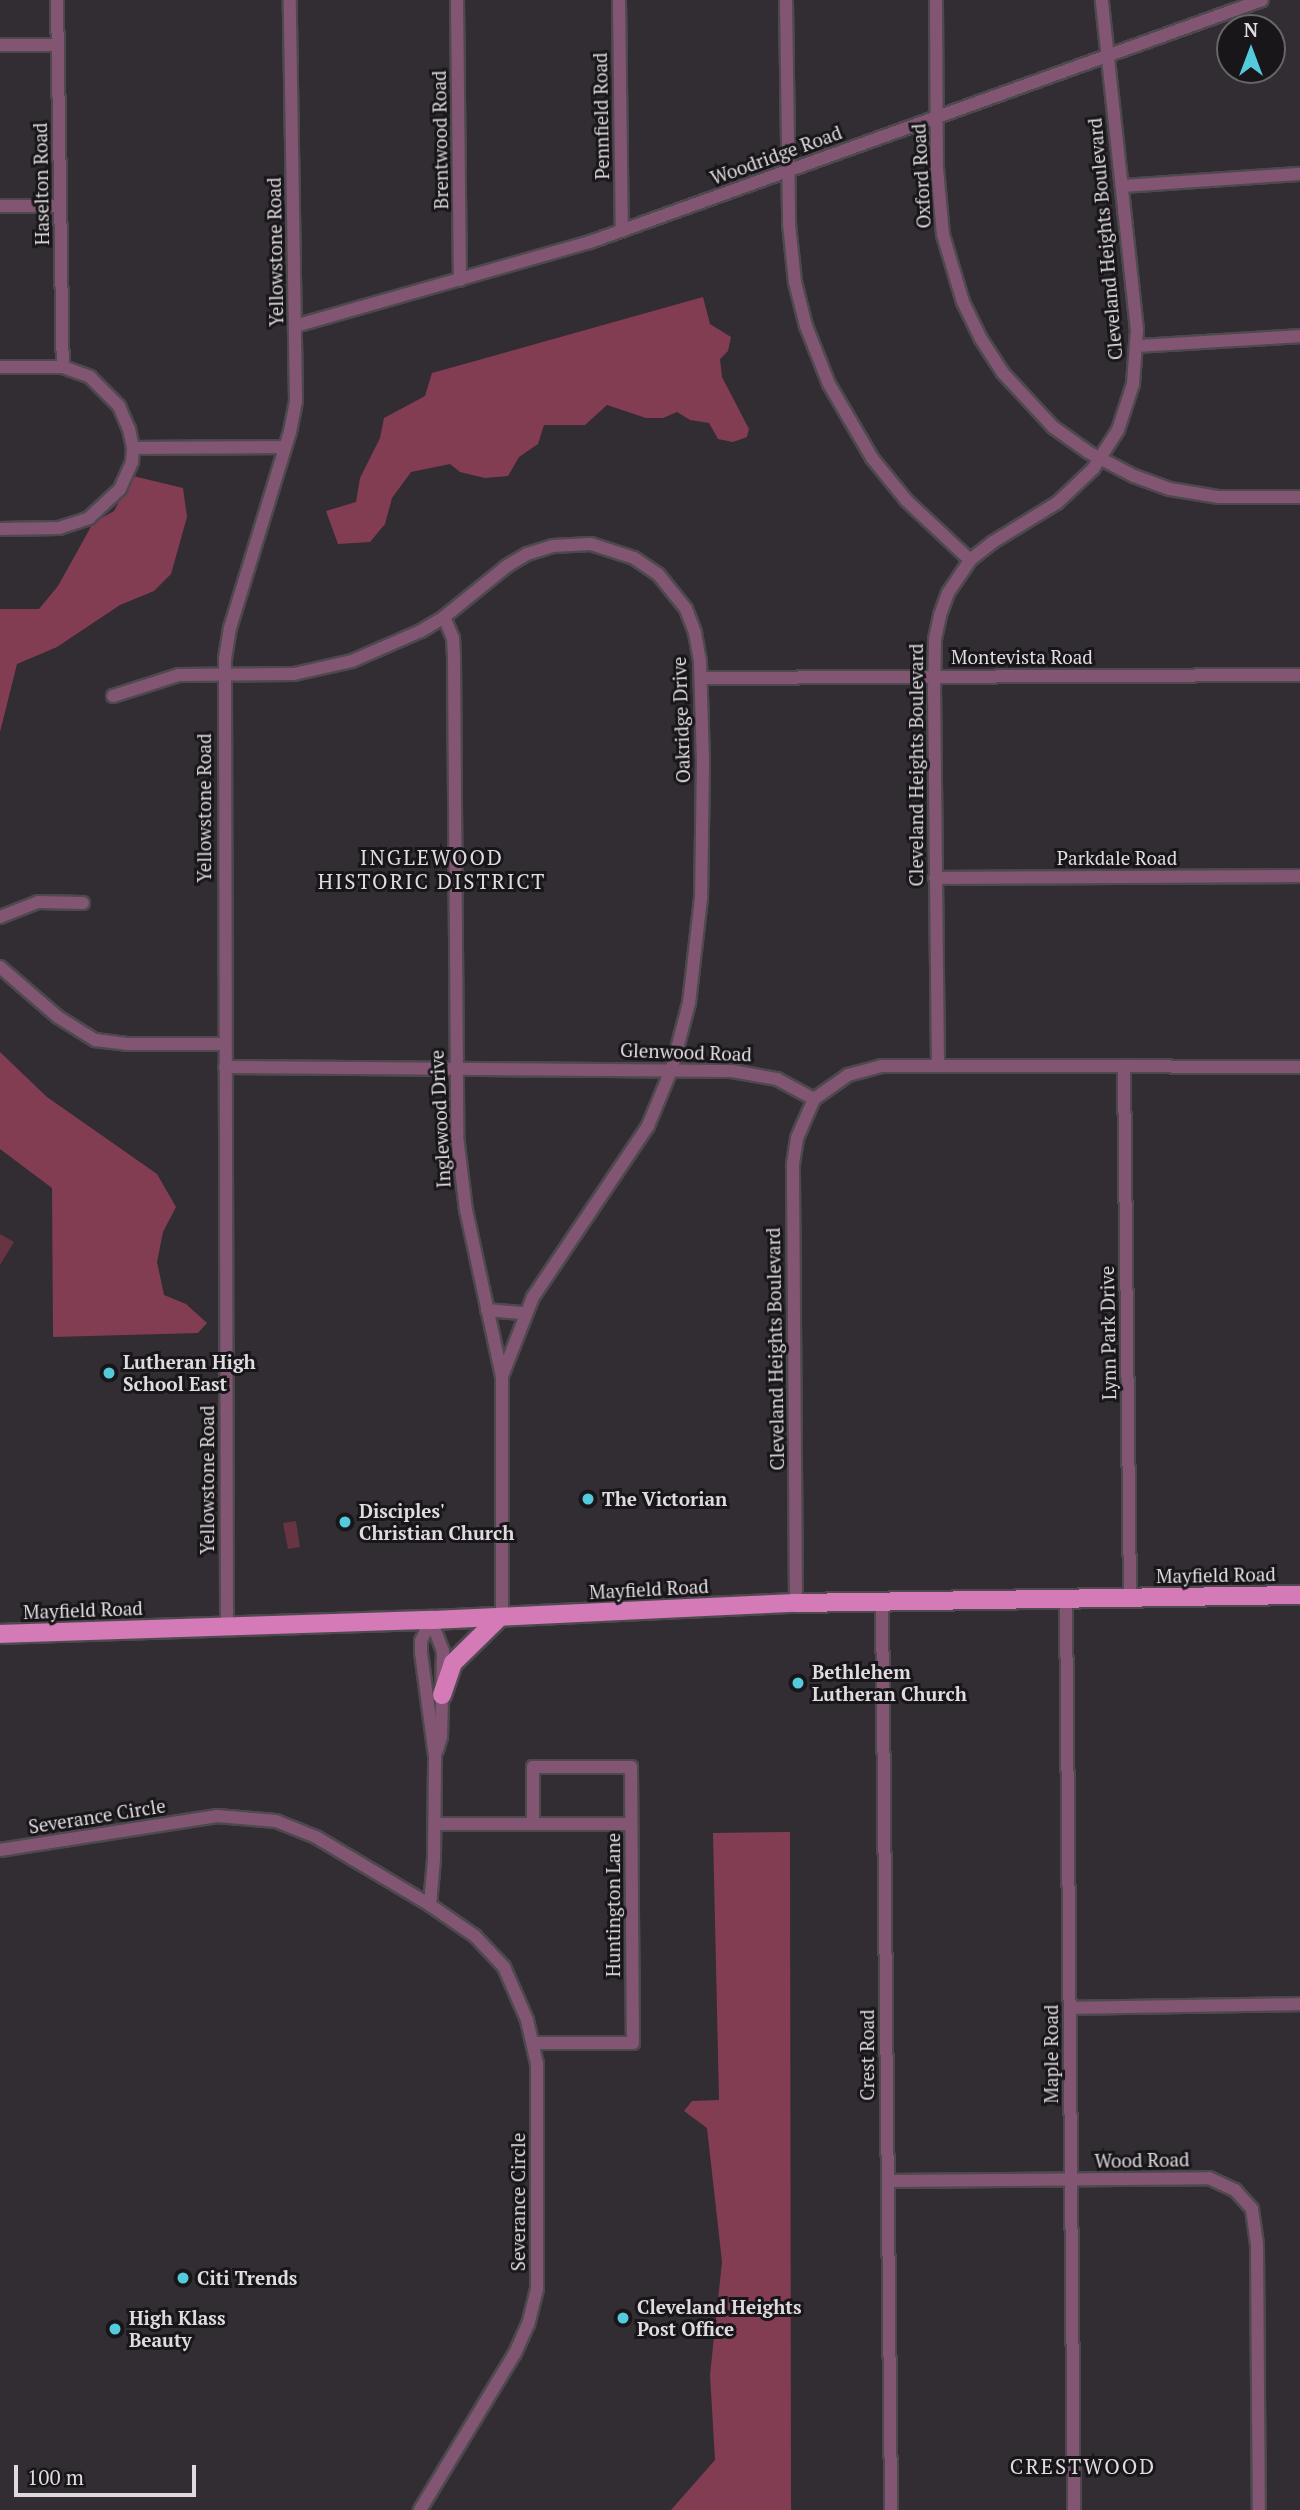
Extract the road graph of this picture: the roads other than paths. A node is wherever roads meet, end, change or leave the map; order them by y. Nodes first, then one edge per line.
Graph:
1 (57, 0) edge
2 (290, 0) edge
3 (457, 0) edge
4 (619, 0) edge
5 (786, 0) edge
6 (936, 0) edge
7 (1102, 0) edge
8 (1262, 0) edge
9 (0, 45) edge
10 (58, 45) junction
11 (1108, 56) junction
12 (937, 117) junction
13 (787, 172) junction
14 (1300, 174) edge
15 (1122, 186) junction
16 (0, 206) edge
17 (60, 206) junction
18 (622, 231) junction
19 (460, 280) junction
20 (295, 326) junction
21 (1300, 336) edge
22 (1138, 346) junction
23 (0, 367) edge
24 (62, 367) junction
25 (285, 447) junction
26 (133, 448) junction
27 (1101, 459) junction
28 (1300, 497) edge
29 (0, 529) edge
30 (971, 560) junction
31 (444, 617) junction
32 (1300, 675) edge
33 (224, 676) junction
34 (934, 676) junction
35 (702, 678) junction
36 (113, 696) dead end
37 (1300, 876) edge
38 (935, 878) junction
39 (83, 903) dead end
40 (0, 917) edge
41 (0, 967) edge
42 (224, 1044) junction
43 (938, 1066) junction
44 (225, 1067) junction
45 (1300, 1067) edge
46 (454, 1069) junction
47 (672, 1069) junction
48 (1124, 1069) junction
49 (814, 1099) junction
50 (487, 1310) junction
51 (524, 1314) junction
52 (502, 1376) junction
53 (1300, 1595) edge
54 (1066, 1598) junction
55 (1130, 1598) junction
56 (882, 1601) junction
57 (796, 1603) junction
58 (501, 1617) junction
59 (431, 1620) junction
60 (227, 1627) junction
61 (0, 1634) edge
62 (442, 1695) junction
63 (435, 1756) junction
64 (435, 1824) junction
65 (533, 1824) junction
66 (631, 1824) junction
67 (0, 1850) edge
68 (430, 1905) junction
69 (1300, 2004) edge
70 (1070, 2008) junction
71 (534, 2043) junction
72 (888, 2181) junction
73 (1070, 2181) junction
74 (420, 2510) edge
75 (891, 2510) edge
76 (1074, 2510) edge
77 (1259, 2510) edge

1 - 10 street, Haselton Road
2 - 20 street, Yellowstone Road
3 - 19 street, Brentwood Road
4 - 18 street, Pennfield Road
5 - 13 street
6 - 12 street, Oxford Road
7 - 11 street, Cleveland Heights Boulevard
8 - 11 street, Woodridge Road
9 - 10 street
10 - 17 street, Haselton Road
11 - 12 street, Woodridge Road
11 - 15 street, Cleveland Heights Boulevard
12 - 13 street, Woodridge Road
12 - 27 street, Oxford Road
13 - 18 street, Woodridge Road
13 - 30 street
14 - 15 street
15 - 22 street, Cleveland Heights Boulevard
16 - 17 street
17 - 24 street, Haselton Road
18 - 19 street, Woodridge Road
19 - 20 street, Woodridge Road
20 - 25 street, Yellowstone Road
21 - 22 street
22 - 27 street, Cleveland Heights Boulevard
23 - 24 street
24 - 26 street
25 - 26 street
25 - 33 street, Yellowstone Road
26 - 29 street
27 - 28 street, Oxford Road
27 - 30 street, Cleveland Heights Boulevard
30 - 34 street, Cleveland Heights Boulevard
31 - 33 street, Oakridge Drive
31 - 35 street, Oakridge Drive
31 - 46 street, Inglewood Drive
32 - 34 street, Montevista Road
33 - 36 street, Oakridge Drive
33 - 42 street, Yellowstone Road
34 - 35 street, Montevista Road
34 - 38 street, Cleveland Heights Boulevard
35 - 47 street, Oakridge Drive
37 - 38 street, Parkdale Road
38 - 43 street, Cleveland Heights Boulevard
39 - 40 street
41 - 42 street
42 - 44 street, Yellowstone Road
43 - 48 street
43 - 49 street
44 - 46 street, Glenwood Road
44 - 60 street, Yellowstone Road
45 - 48 street
46 - 47 street, Glenwood Road
46 - 50 street, Inglewood Drive
47 - 49 street, Glenwood Road
47 - 51 street, Oakridge Drive
48 - 55 street, Lynn Park Drive
49 - 57 street, Cleveland Heights Boulevard
50 - 51 street
50 - 52 street, Inglewood Drive
51 - 52 street, Oakridge Drive
52 - 58 street, Inglewood Drive
53 - 55 main road, Mayfield Road
54 - 55 main road, Mayfield Road
54 - 56 main road, Mayfield Road
54 - 70 street, Maple Road
56 - 57 main road, Mayfield Road
56 - 72 street, Crest Road
57 - 58 main road, Mayfield Road
58 - 59 main road, Mayfield Road
58 - 62 main road
59 - 60 main road, Mayfield Road
59 - 62 street
59 - 63 street
60 - 61 main road, Mayfield Road
62 - 63 street
63 - 64 street
64 - 65 street
64 - 68 street
65 - 66 street
65 - 66 street, Huntington Lane
66 - 71 street, Huntington Lane
67 - 68 street, Severance Circle
68 - 71 street, Severance Circle
69 - 70 street
70 - 73 street, Maple Road
71 - 74 street, Severance Circle
72 - 73 street, Wood Road
72 - 75 street, Crest Road
73 - 76 street, Maple Road
73 - 77 street, Wood Road

